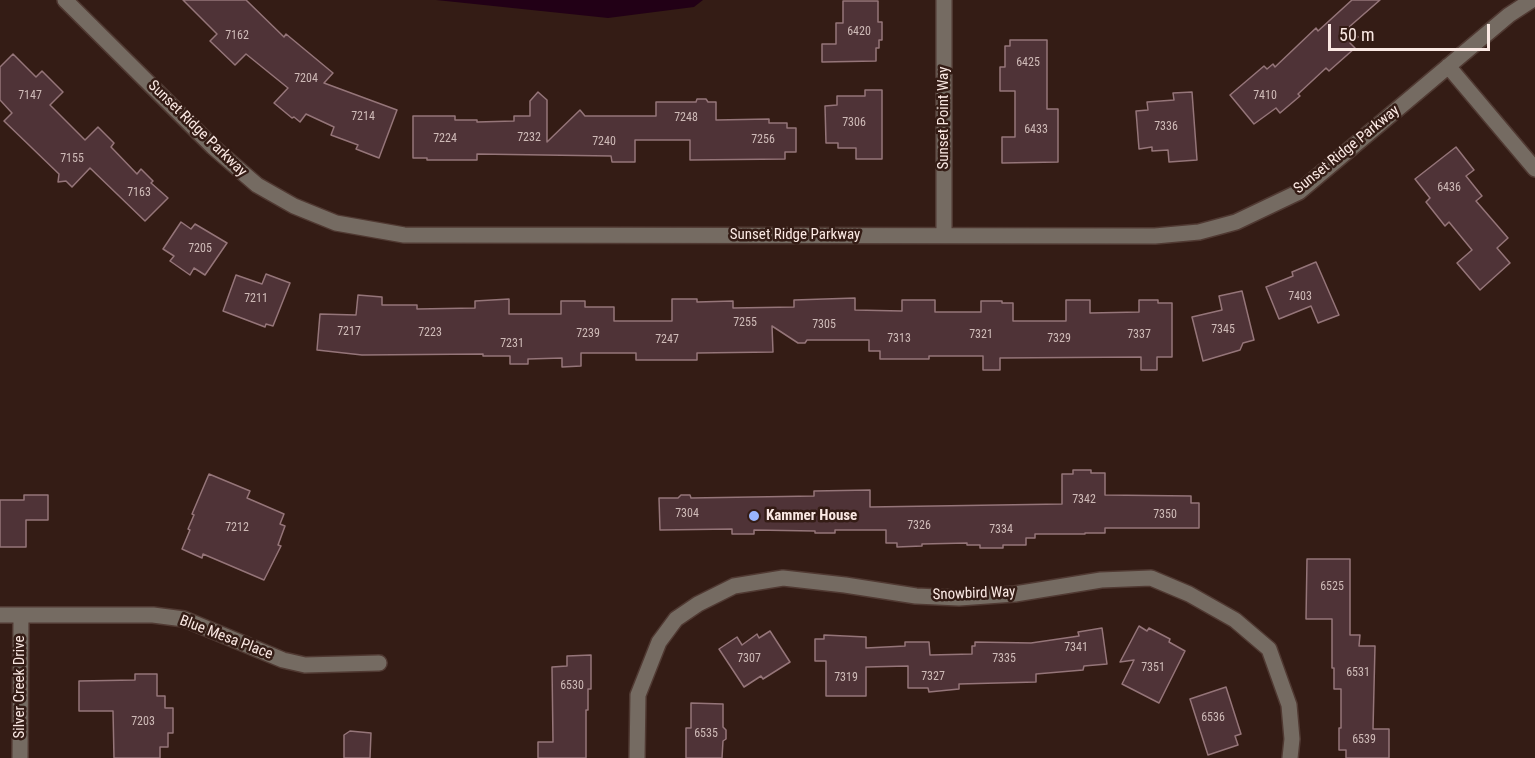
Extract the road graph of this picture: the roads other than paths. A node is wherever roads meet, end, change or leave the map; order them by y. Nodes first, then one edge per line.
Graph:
1 (65, 0) edge
2 (944, 0) edge
3 (1532, 0) edge
4 (1448, 66) junction
5 (1535, 169) edge
6 (944, 235) junction
7 (0, 615) edge
8 (21, 615) junction
9 (379, 663) dead end
10 (20, 758) edge
11 (638, 758) edge
12 (1290, 758) edge

1 - 6 street, Sunset Ridge Parkway
2 - 6 street, Sunset Point Way
3 - 4 street, Sunset Ridge Parkway
4 - 5 street
4 - 6 street, Sunset Ridge Parkway
7 - 8 street, Blue Mesa Place
8 - 9 street, Blue Mesa Place
8 - 10 street, Silver Creek Drive
11 - 12 street, Snowbird Way

